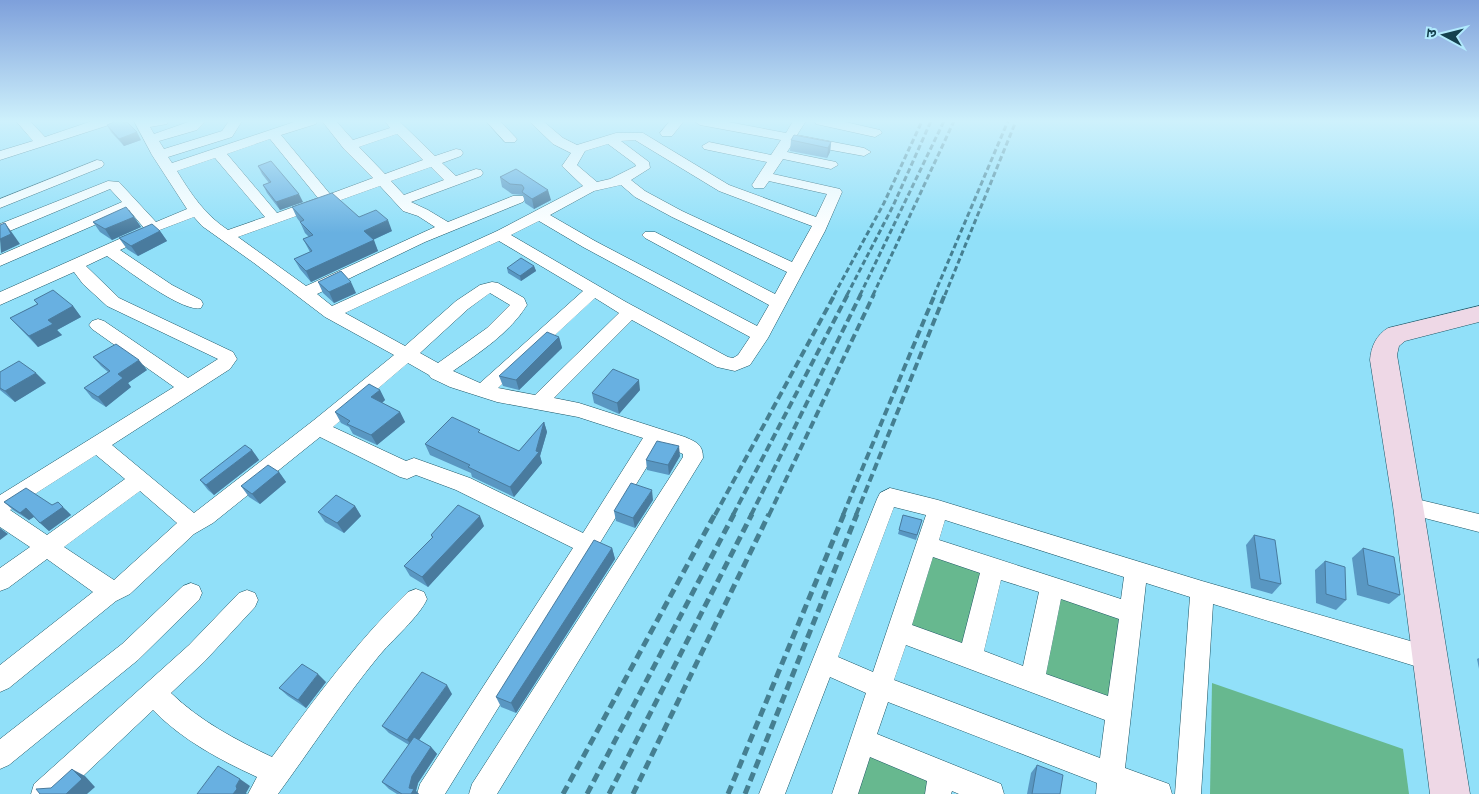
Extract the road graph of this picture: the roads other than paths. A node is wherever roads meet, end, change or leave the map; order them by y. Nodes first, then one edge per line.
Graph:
1 (162, 158) edge
2 (223, 158) edge
3 (292, 158) edge
4 (361, 158) edge
5 (428, 158) edge
6 (443, 158) edge
7 (574, 158) edge
8 (635, 158) edge
9 (673, 158) edge
10 (776, 158) edge
11 (784, 158) edge
12 (432, 162) junction
13 (97, 164) dead end
14 (831, 165) dead end
15 (476, 173) dead end
16 (765, 176) junction
17 (622, 179) junction
18 (380, 180) junction
19 (454, 182) junction
20 (591, 187) junction
21 (327, 199) junction
22 (518, 199) dead end
23 (751, 200) junction
24 (401, 202) junction
25 (131, 203) junction
26 (0, 204) edge
27 (195, 211) junction
28 (540, 215) junction
29 (274, 219) junction
30 (820, 224) junction
31 (158, 227) junction
32 (446, 228) junction
33 (0, 230) edge
34 (650, 235) dead end
35 (227, 236) junction
36 (500, 236) junction
37 (109, 250) junction
38 (0, 261) edge
39 (76, 264) junction
40 (795, 269) junction
41 (594, 290) junction
42 (305, 293) junction
43 (0, 299) edge
44 (777, 302) junction
45 (195, 304) dead end
46 (631, 311) junction
47 (331, 313) junction
48 (1479, 314) edge
49 (98, 325) dead end
50 (760, 335) junction
51 (408, 354) junction
52 (437, 373) junction
53 (187, 387) junction
54 (483, 391) junction
55 (540, 401) junction
56 (318, 428) junction
57 (656, 435) junction
58 (97, 444) junction
59 (141, 479) junction
60 (0, 506) edge
61 (1408, 506) junction
62 (938, 509) junction
63 (0, 514) edge
64 (1479, 523) edge
65 (188, 527) junction
66 (587, 545) junction
67 (926, 545) junction
68 (47, 547) junction
69 (993, 567) junction
70 (1136, 571) junction
71 (0, 581) edge
72 (1052, 586) junction
73 (1202, 591) junction
74 (191, 593) dead end
75 (108, 594) junction
76 (247, 600) dead end
77 (416, 600) dead end
78 (1130, 612) junction
79 (898, 631) junction
80 (970, 658) junction
81 (1431, 660) junction
82 (824, 663) junction
83 (0, 680) edge
84 (1032, 681) junction
85 (880, 687) junction
86 (154, 693) junction
87 (1118, 713) junction
88 (862, 742) junction
89 (0, 756) edge
90 (277, 773) junction
91 (940, 784) edge
92 (1110, 785) edge
93 (44, 794) edge
94 (261, 794) edge
95 (430, 794) edge
96 (482, 794) edge
97 (772, 794) edge
98 (844, 794) edge
99 (991, 794) edge
100 (1159, 794) edge
101 (1188, 794) edge
102 (1450, 794) edge

1 - 27 street
2 - 29 street
3 - 21 street
4 - 18 street
5 - 12 street
6 - 12 street
7 - 20 street
8 - 17 street
9 - 23 street
10 - 16 street
11 - 14 street
12 - 18 street
12 - 19 street
13 - 26 street
15 - 19 street
16 - 23 street
16 - 30 street
17 - 20 street
17 - 40 street
18 - 21 street
18 - 24 street
19 - 24 street
20 - 28 street
21 - 29 street
22 - 32 street
23 - 30 street
24 - 32 street
25 - 31 street
25 - 33 street
25 - 38 street
27 - 31 street
27 - 35 street
28 - 36 street
28 - 50 street
29 - 35 street
30 - 40 street
31 - 37 street
32 - 42 street
34 - 44 street
35 - 42 street
36 - 41 street
36 - 47 street
37 - 39 street
37 - 45 street
39 - 43 street
39 - 53 street
40 - 44 street
41 - 46 street
41 - 54 street
42 - 47 street
44 - 50 street
46 - 50 street
46 - 55 street
47 - 51 street
48 - 61 street
49 - 53 street
51 - 52 street
51 - 52 street
51 - 56 street
52 - 54 street
53 - 58 street
54 - 55 street
55 - 57 street
56 - 65 street
56 - 66 street
57 - 66 street
57 - 96 street
58 - 59 street
58 - 60 street
59 - 65 street
59 - 68 street
61 - 64 street
61 - 81 street
62 - 67 street
62 - 70 street
62 - 82 street
63 - 68 street
65 - 75 street
66 - 95 street
67 - 69 street
67 - 79 street
68 - 71 street
68 - 75 street
69 - 72 street
69 - 80 street
70 - 73 street
70 - 78 street
72 - 78 street
72 - 84 street
73 - 81 street
73 - 101 street
74 - 89 street
75 - 83 street
76 - 86 street
77 - 90 street
78 - 87 street
79 - 80 street
79 - 85 street
80 - 84 street
81 - 102 street
82 - 85 street
82 - 97 street
84 - 87 street
85 - 88 street
85 - 92 street
86 - 90 street
86 - 93 street
87 - 92 street
88 - 91 street
88 - 98 street
90 - 94 street
91 - 99 street
92 - 100 street

